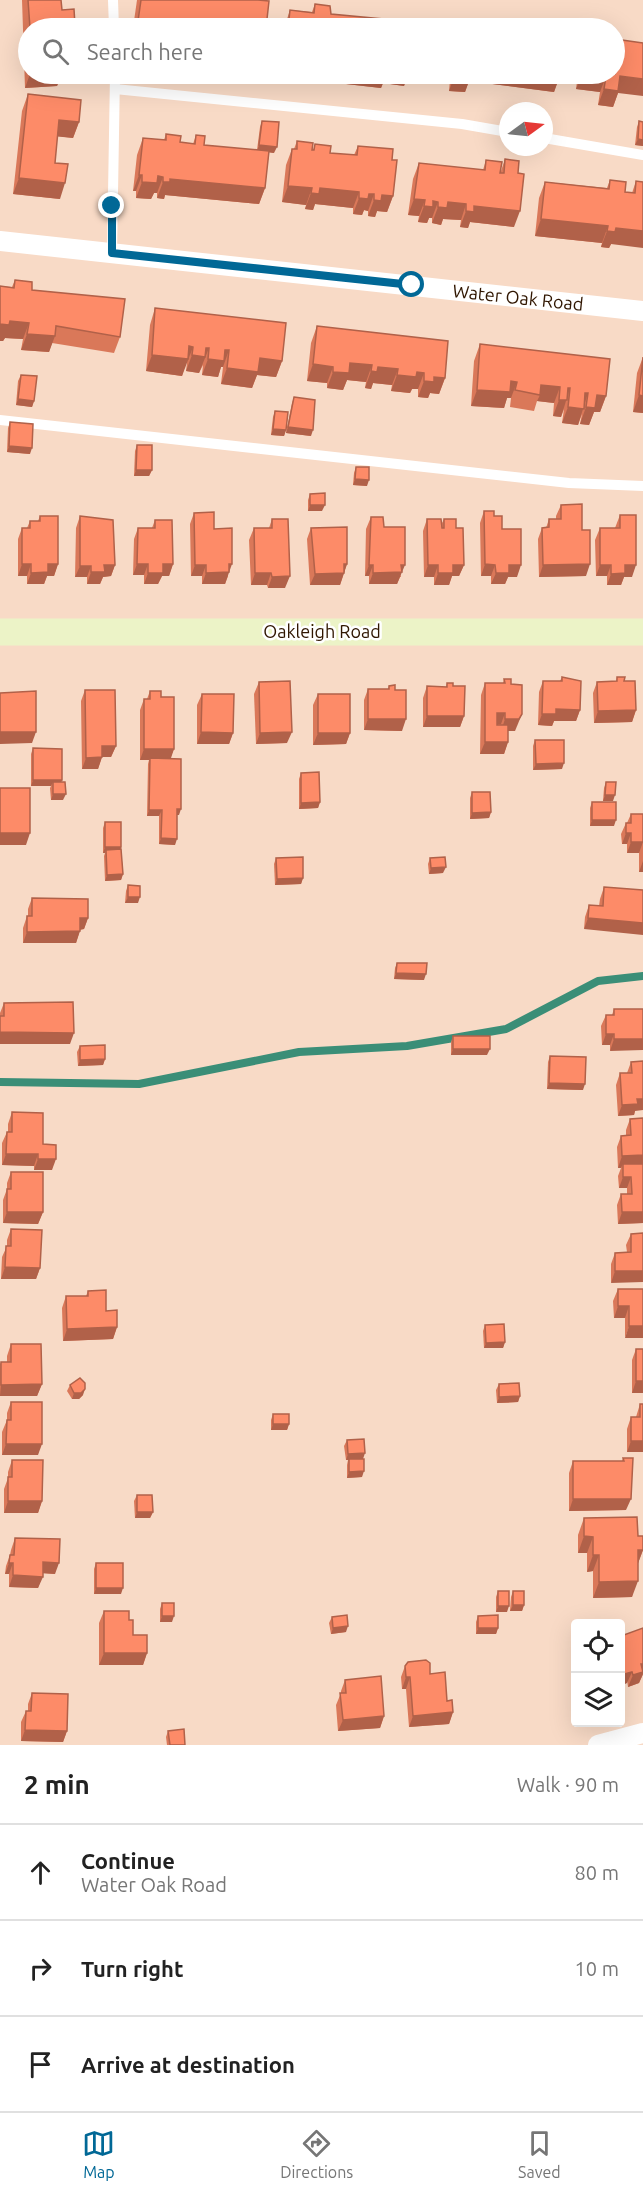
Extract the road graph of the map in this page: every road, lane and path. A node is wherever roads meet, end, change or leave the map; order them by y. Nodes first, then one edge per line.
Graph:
1 (113, 0) edge
2 (114, 18) edge
3 (115, 84) edge
4 (115, 88) junction
5 (499, 130) edge
6 (553, 140) edge
7 (643, 155) edge
8 (0, 241) edge
9 (112, 253) junction
10 (643, 311) edge
11 (0, 420) edge
12 (643, 486) edge
13 (0, 632) edge
14 (643, 632) edge
15 (643, 1733) edge
16 (598, 1745) edge

1 - 2 lane
3 - 4 lane
4 - 5 lane
4 - 9 lane
6 - 7 lane
8 - 9 street, Water Oak Road
9 - 10 street, Water Oak Road
11 - 12 lane
13 - 14 street, Oakleigh Road
15 - 16 street

